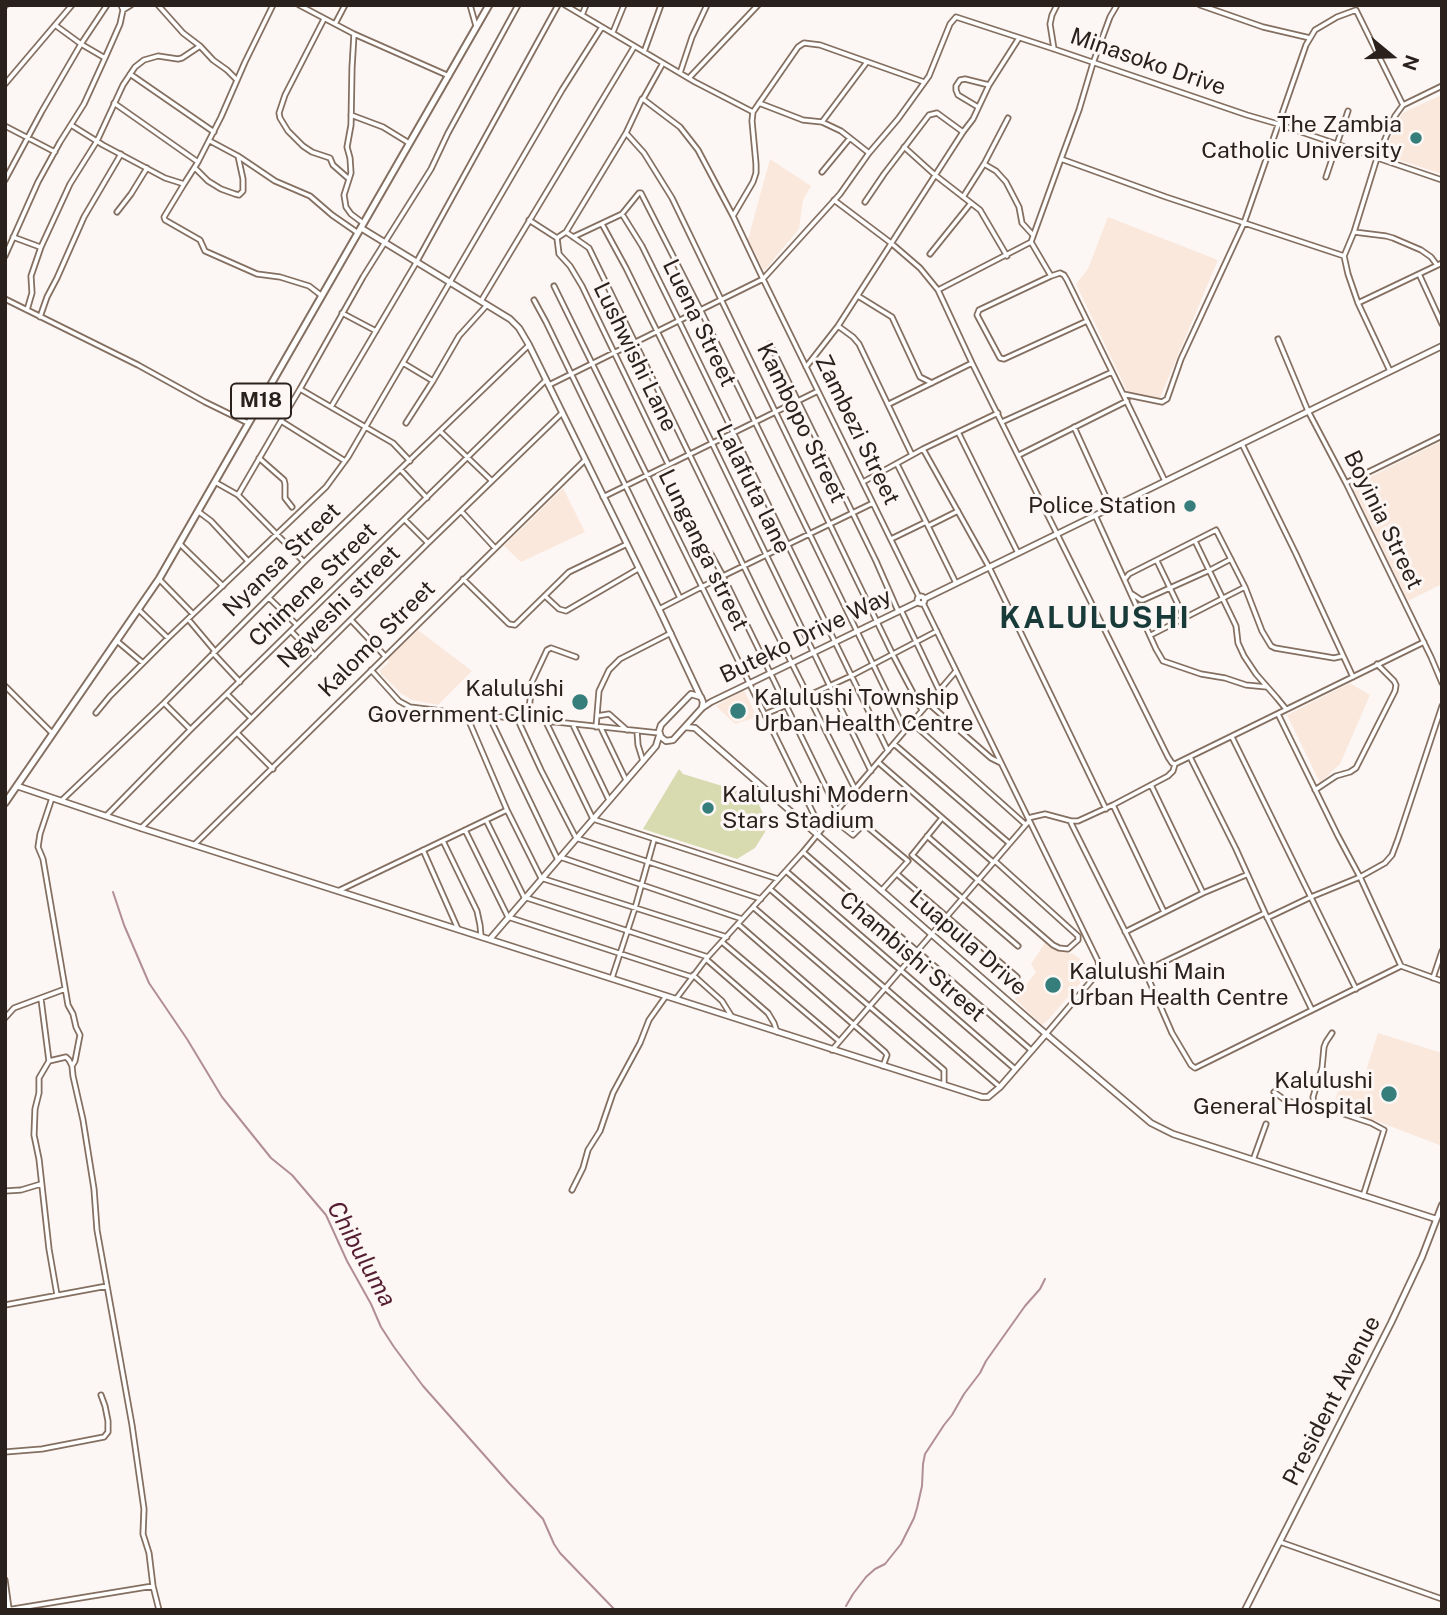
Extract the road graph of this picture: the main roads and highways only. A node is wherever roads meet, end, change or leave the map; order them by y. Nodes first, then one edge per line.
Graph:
1 (489, 5) edge
2 (9, 792) edge
3 (5, 803) edge

1 - 2 main road, M18
2 - 3 main road, M18

